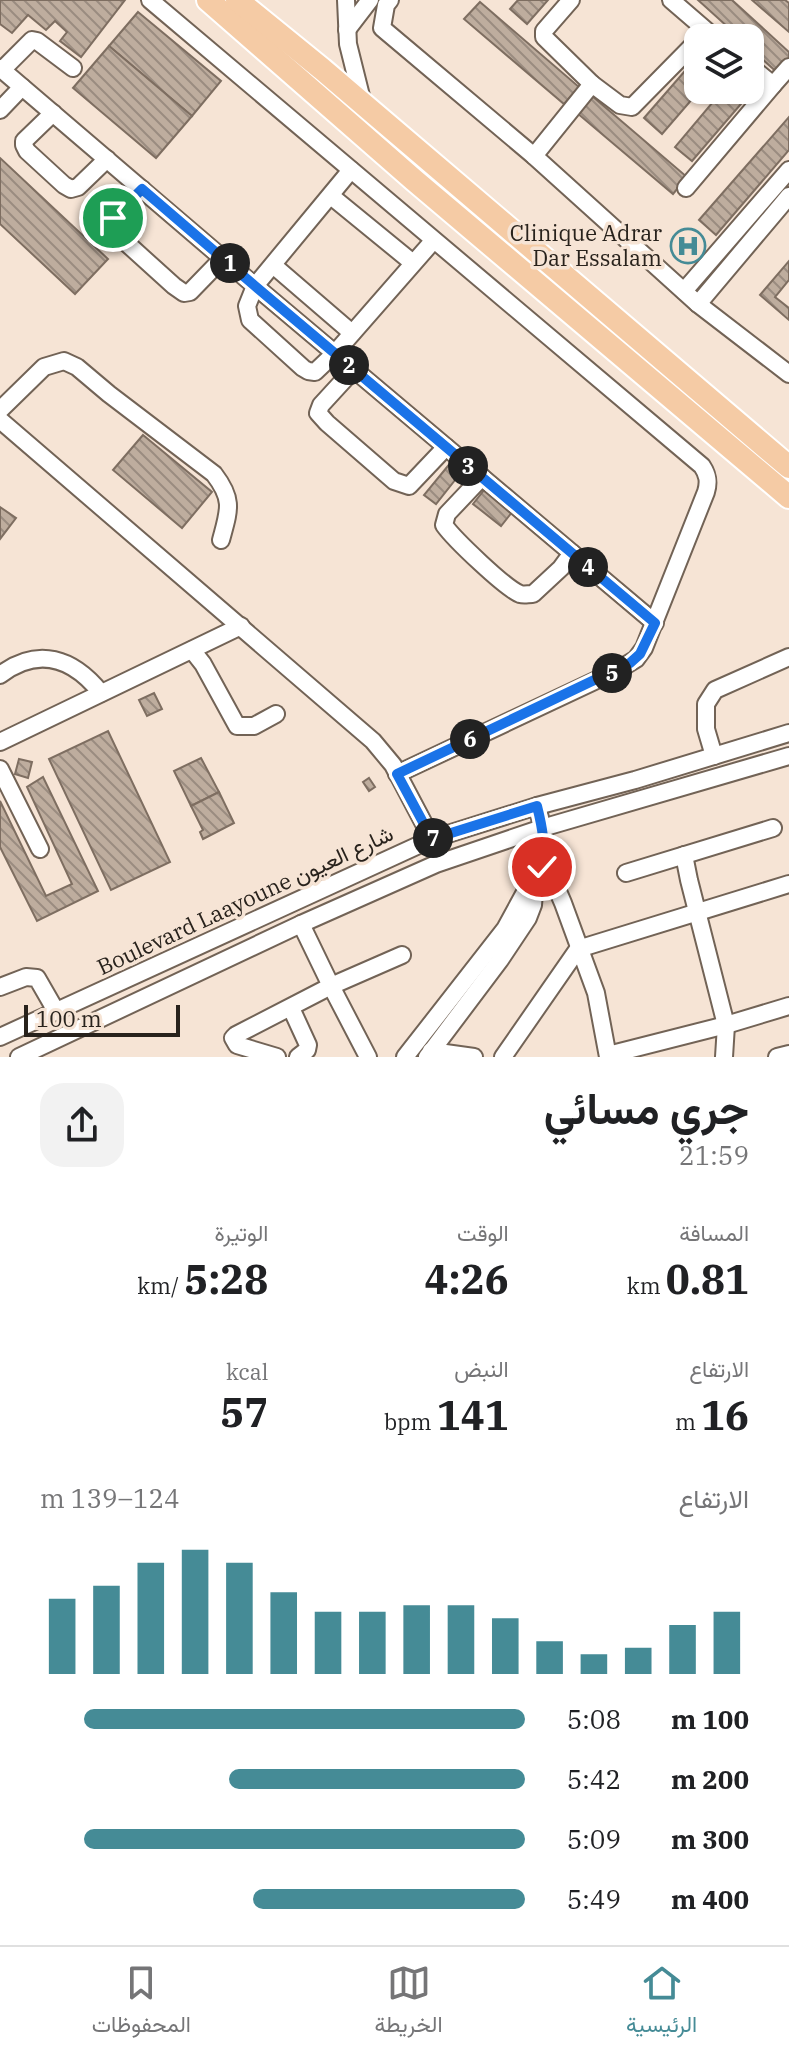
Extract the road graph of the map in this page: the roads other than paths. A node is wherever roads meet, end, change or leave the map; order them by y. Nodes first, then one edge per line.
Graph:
1 (150, 0) edge
2 (208, 0) edge
3 (237, 0) edge
4 (346, 0) edge
5 (370, 0) edge
6 (390, 0) edge
7 (571, 0) edge
8 (671, 0) edge
9 (693, 24) edge
10 (347, 30) junction
11 (684, 57) edge
12 (789, 67) edge
13 (73, 68) dead end
14 (1, 69) edge
15 (764, 78) edge
16 (592, 84) junction
17 (773, 85) junction
18 (22, 87) junction
19 (363, 106) junction
20 (0, 110) edge
21 (53, 113) junction
22 (534, 156) junction
23 (107, 159) junction
24 (351, 170) junction
25 (789, 170) edge
26 (686, 188) dead end
27 (142, 189) junction
28 (331, 196) junction
29 (785, 207) edge
30 (433, 241) junction
31 (223, 258) junction
32 (413, 263) junction
33 (273, 265) junction
34 (255, 286) junction
35 (684, 291) junction
36 (698, 304) junction
37 (352, 333) junction
38 (335, 353) junction
39 (786, 365) edge
40 (354, 369) junction
41 (0, 410) edge
42 (0, 420) edge
43 (446, 447) junction
44 (789, 467) edge
45 (482, 477) junction
46 (789, 497) edge
47 (221, 540) dead end
48 (572, 553) junction
49 (655, 623) junction
50 (241, 626) junction
51 (192, 650) junction
52 (789, 657) edge
53 (0, 675) edge
54 (101, 693) junction
55 (276, 714) dead end
56 (789, 733) edge
57 (0, 742) edge
58 (714, 756) junction
59 (789, 756) edge
60 (0, 769) edge
61 (397, 774) junction
62 (537, 806) junction
63 (542, 828) junction
64 (773, 828) dead end
65 (432, 839) junction
66 (40, 849) dead end
67 (684, 855) junction
68 (540, 866) junction
69 (626, 873) dead end
70 (789, 884) edge
71 (697, 911) junction
72 (301, 924) junction
73 (578, 949) junction
74 (402, 955) dead end
75 (331, 986) junction
76 (0, 987) edge
77 (789, 1006) edge
78 (291, 1008) junction
79 (56, 1011) junction
80 (726, 1025) junction
81 (0, 1037) edge
82 (38, 1053) edge
83 (429, 1054) edge
84 (789, 1054) edge
85 (608, 1056) edge
86 (19, 1057) edge
87 (277, 1057) edge
88 (298, 1057) edge
89 (368, 1057) edge
90 (405, 1057) edge
91 (474, 1057) edge
92 (503, 1057) edge
93 (724, 1057) edge
94 (777, 1057) edge

1 - 24 street
2 - 46 highway
3 - 19 highway
4 - 10 street
5 - 10 street
6 - 22 street
7 - 16 street
8 - 9 street
10 - 19 street
11 - 16 street
12 - 17 street
13 - 14 street
14 - 18 street
15 - 17 street
16 - 22 street
17 - 26 street
18 - 20 street
18 - 21 street
19 - 44 highway
21 - 23 street
21 - 23 street
22 - 35 street
23 - 27 street
24 - 28 street
24 - 30 street
25 - 35 street
27 - 31 street
27 - 31 street
28 - 32 street
28 - 33 street
29 - 36 street
30 - 32 street
30 - 49 street
31 - 34 street
32 - 37 street
33 - 34 street
33 - 37 street
34 - 38 street
34 - 38 street
35 - 36 street
36 - 39 street
37 - 38 street
38 - 40 street
40 - 43 street
40 - 43 street
41 - 47 street
42 - 50 street
43 - 45 street
45 - 48 street
45 - 48 street
48 - 49 street
49 - 61 street
50 - 51 street
50 - 61 street
51 - 54 street
51 - 55 street
52 - 58 street
53 - 54 street
54 - 57 street
56 - 58 street, Boulevard Laayoune شارع العيون
58 - 62 street, Boulevard Laayoune شارع العيون
59 - 63 street, Boulevard Laayoune شارع العيون
60 - 66 street
61 - 65 street
62 - 63 street
62 - 65 street, Boulevard Laayoune شارع العيون
63 - 68 street
63 - 72 street, Boulevard Laayoune شارع العيون
64 - 67 street
65 - 79 street, Boulevard Laayoune شارع العيون
67 - 69 street
67 - 71 street
68 - 73 street
68 - 83 street
68 - 90 street
70 - 71 street
71 - 73 street
71 - 80 street
72 - 75 street
72 - 82 street, Boulevard Laayoune شارع العيون
73 - 85 street
73 - 92 street
74 - 75 street
75 - 78 street
75 - 89 street
76 - 79 street
77 - 80 street
78 - 87 street
78 - 88 street
79 - 81 street, Boulevard Laayoune شارع العيون
80 - 85 street
80 - 93 street
82 - 86 street, Boulevard Laayoune شارع العيون
83 - 91 street
84 - 94 street

